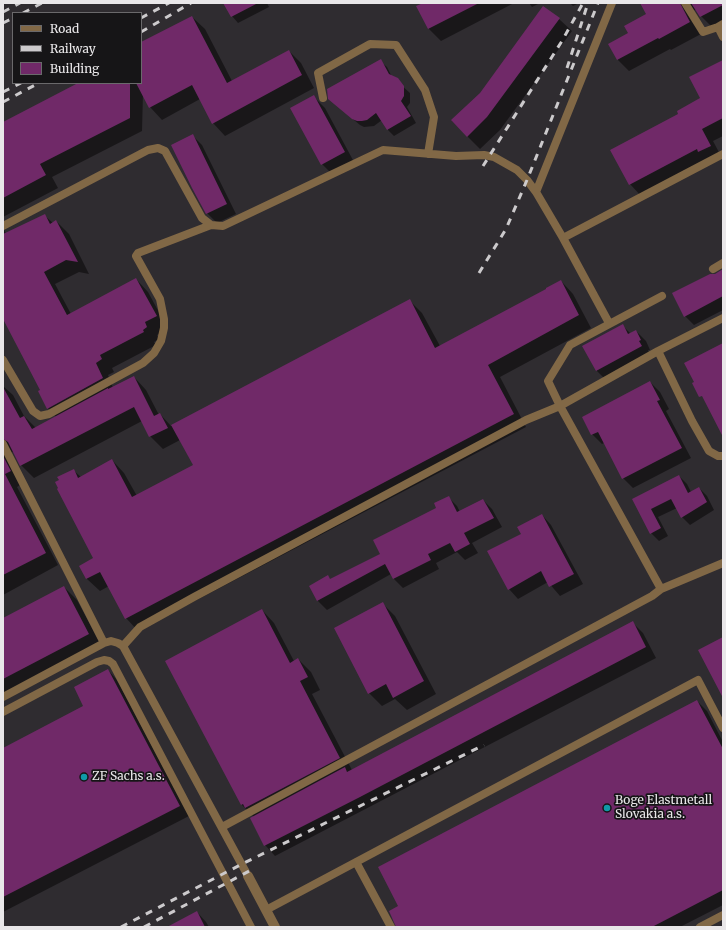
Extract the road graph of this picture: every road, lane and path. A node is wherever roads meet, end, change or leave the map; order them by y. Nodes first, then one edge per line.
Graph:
1 (612, 3) edge
2 (685, 3) edge
3 (720, 25) edge
4 (723, 37) edge
5 (323, 98) dead end
6 (428, 154) junction
7 (723, 154) edge
8 (536, 192) junction
9 (212, 225) junction
10 (3, 226) edge
11 (563, 238) junction
12 (723, 263) edge
13 (713, 268) dead end
14 (662, 296) dead end
15 (723, 318) edge
16 (609, 323) junction
17 (658, 351) junction
18 (3, 360) edge
19 (560, 406) junction
20 (3, 444) edge
21 (723, 456) edge
22 (723, 564) edge
23 (661, 589) junction
24 (104, 643) junction
25 (123, 646) junction
26 (3, 697) edge
27 (3, 712) edge
28 (723, 728) edge
29 (222, 826) junction
30 (356, 862) junction
31 (248, 876) joint
32 (266, 910) junction
33 (723, 915) edge
34 (250, 927) edge
35 (275, 927) edge
36 (391, 927) edge
37 (700, 927) edge

1 - 8 lane
2 - 3 lane
3 - 4 lane
5 - 6 lane
6 - 8 lane
6 - 9 lane
7 - 11 lane
8 - 11 lane
9 - 10 lane
9 - 18 lane
11 - 16 lane
12 - 13 lane
14 - 16 lane
15 - 17 lane
16 - 19 lane
17 - 19 lane
17 - 21 lane
19 - 23 lane
19 - 25 lane
20 - 24 lane
22 - 23 lane
23 - 29 lane
24 - 25 lane
24 - 26 lane
25 - 29 lane
27 - 34 lane
28 - 30 lane
29 - 31 lane
30 - 32 lane
30 - 36 lane
31 - 32 street
32 - 35 street
33 - 37 lane

